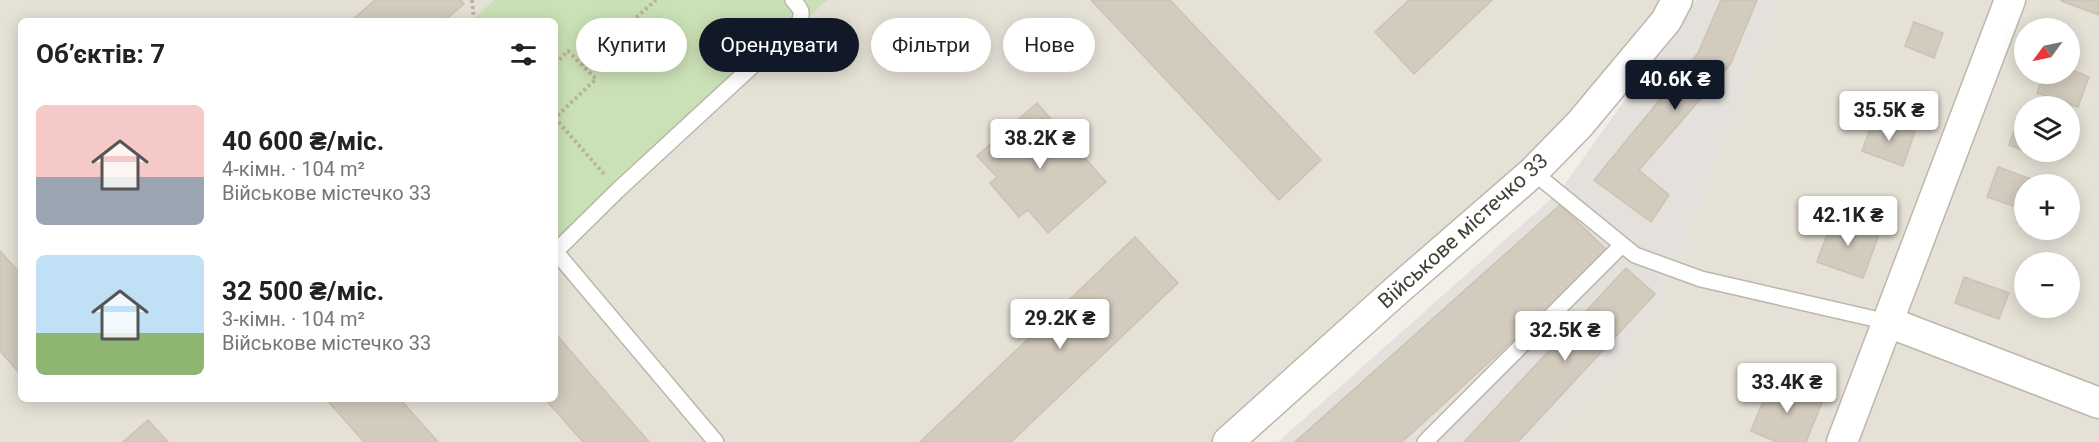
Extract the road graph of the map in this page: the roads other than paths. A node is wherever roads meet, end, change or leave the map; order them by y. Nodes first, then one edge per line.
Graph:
1 (793, 0) edge
2 (1677, 0) edge
3 (2010, 0) edge
4 (1533, 172) junction
5 (1622, 245) junction
6 (558, 248) edge
7 (558, 255) edge
8 (1888, 322) junction
9 (2099, 403) edge
10 (716, 442) edge
11 (1228, 442) edge
12 (1425, 442) edge
13 (1842, 442) edge

1 - 6 lane
2 - 4 street, Військове містечко 33
3 - 8 street
4 - 5 lane
4 - 11 street, Військове містечко 33
5 - 8 lane
5 - 12 lane
7 - 10 lane
8 - 9 street
8 - 13 street

